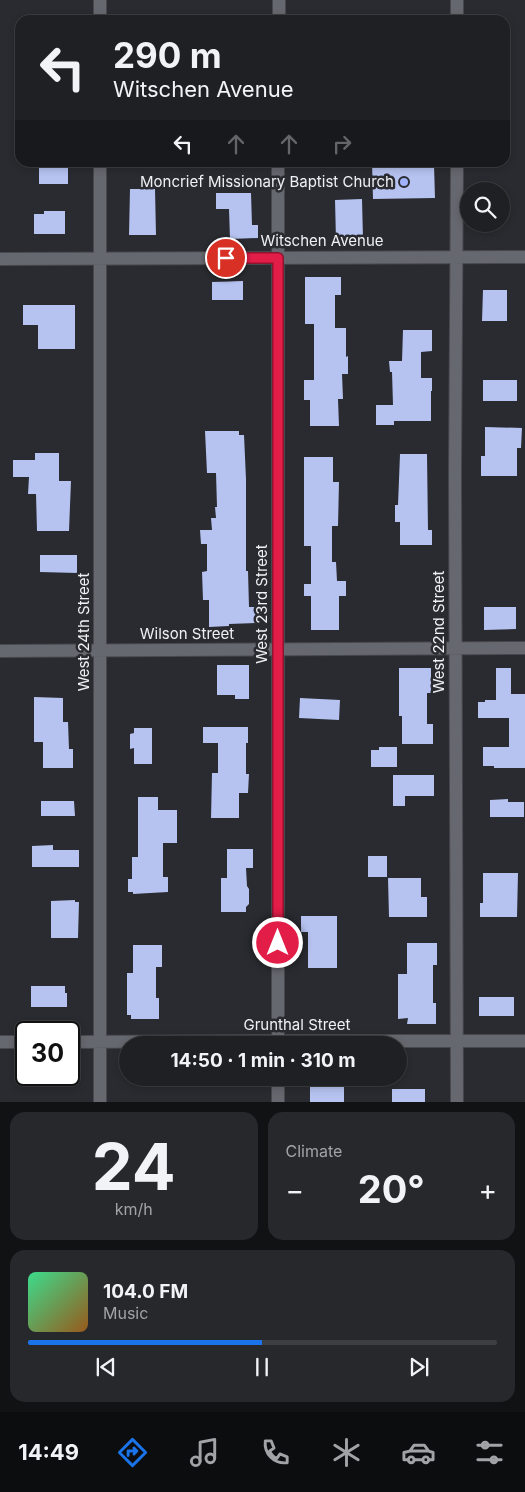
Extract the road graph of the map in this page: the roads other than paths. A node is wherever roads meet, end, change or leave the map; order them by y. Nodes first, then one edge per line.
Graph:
1 (100, 0) edge
2 (279, 0) edge
3 (457, 0) edge
4 (100, 15) edge
5 (279, 15) edge
6 (457, 15) edge
7 (100, 167) edge
8 (278, 167) edge
9 (457, 167) edge
10 (457, 257) junction
11 (525, 257) edge
12 (100, 258) junction
13 (278, 258) junction
14 (0, 259) edge
15 (455, 648) junction
16 (525, 648) edge
17 (100, 650) junction
18 (279, 650) junction
19 (0, 651) edge
20 (278, 1036) edge
21 (457, 1041) junction
22 (525, 1041) edge
23 (0, 1042) edge
24 (15, 1042) edge
25 (80, 1042) edge
26 (100, 1042) junction
27 (119, 1042) edge
28 (407, 1042) edge
29 (278, 1086) edge
30 (100, 1102) edge
31 (278, 1102) edge
32 (457, 1102) edge

1 - 4 street
2 - 5 street
3 - 6 street
7 - 12 street, West 24th Street
8 - 13 street, West 23rd Street
9 - 10 street, West 22nd Street
10 - 11 street, Witschen Avenue
10 - 13 street, Witschen Avenue
10 - 15 street, West 22nd Street
12 - 13 street, Witschen Avenue
12 - 14 street, Witschen Avenue
12 - 17 street, West 24th Street
13 - 18 street, West 23rd Street
15 - 16 street, Wilson Street
15 - 18 street, Wilson Street
15 - 21 street, West 22nd Street
17 - 18 street, Wilson Street
17 - 19 street, Wilson Street
17 - 26 street, West 24th Street
18 - 20 street, West 23rd Street
21 - 22 street, Grunthal Street
21 - 28 street, Grunthal Street
21 - 32 street, West 22nd Street
23 - 24 street
25 - 26 street, Grunthal Street
26 - 27 street, Grunthal Street
26 - 30 street, West 24th Street
29 - 31 street

